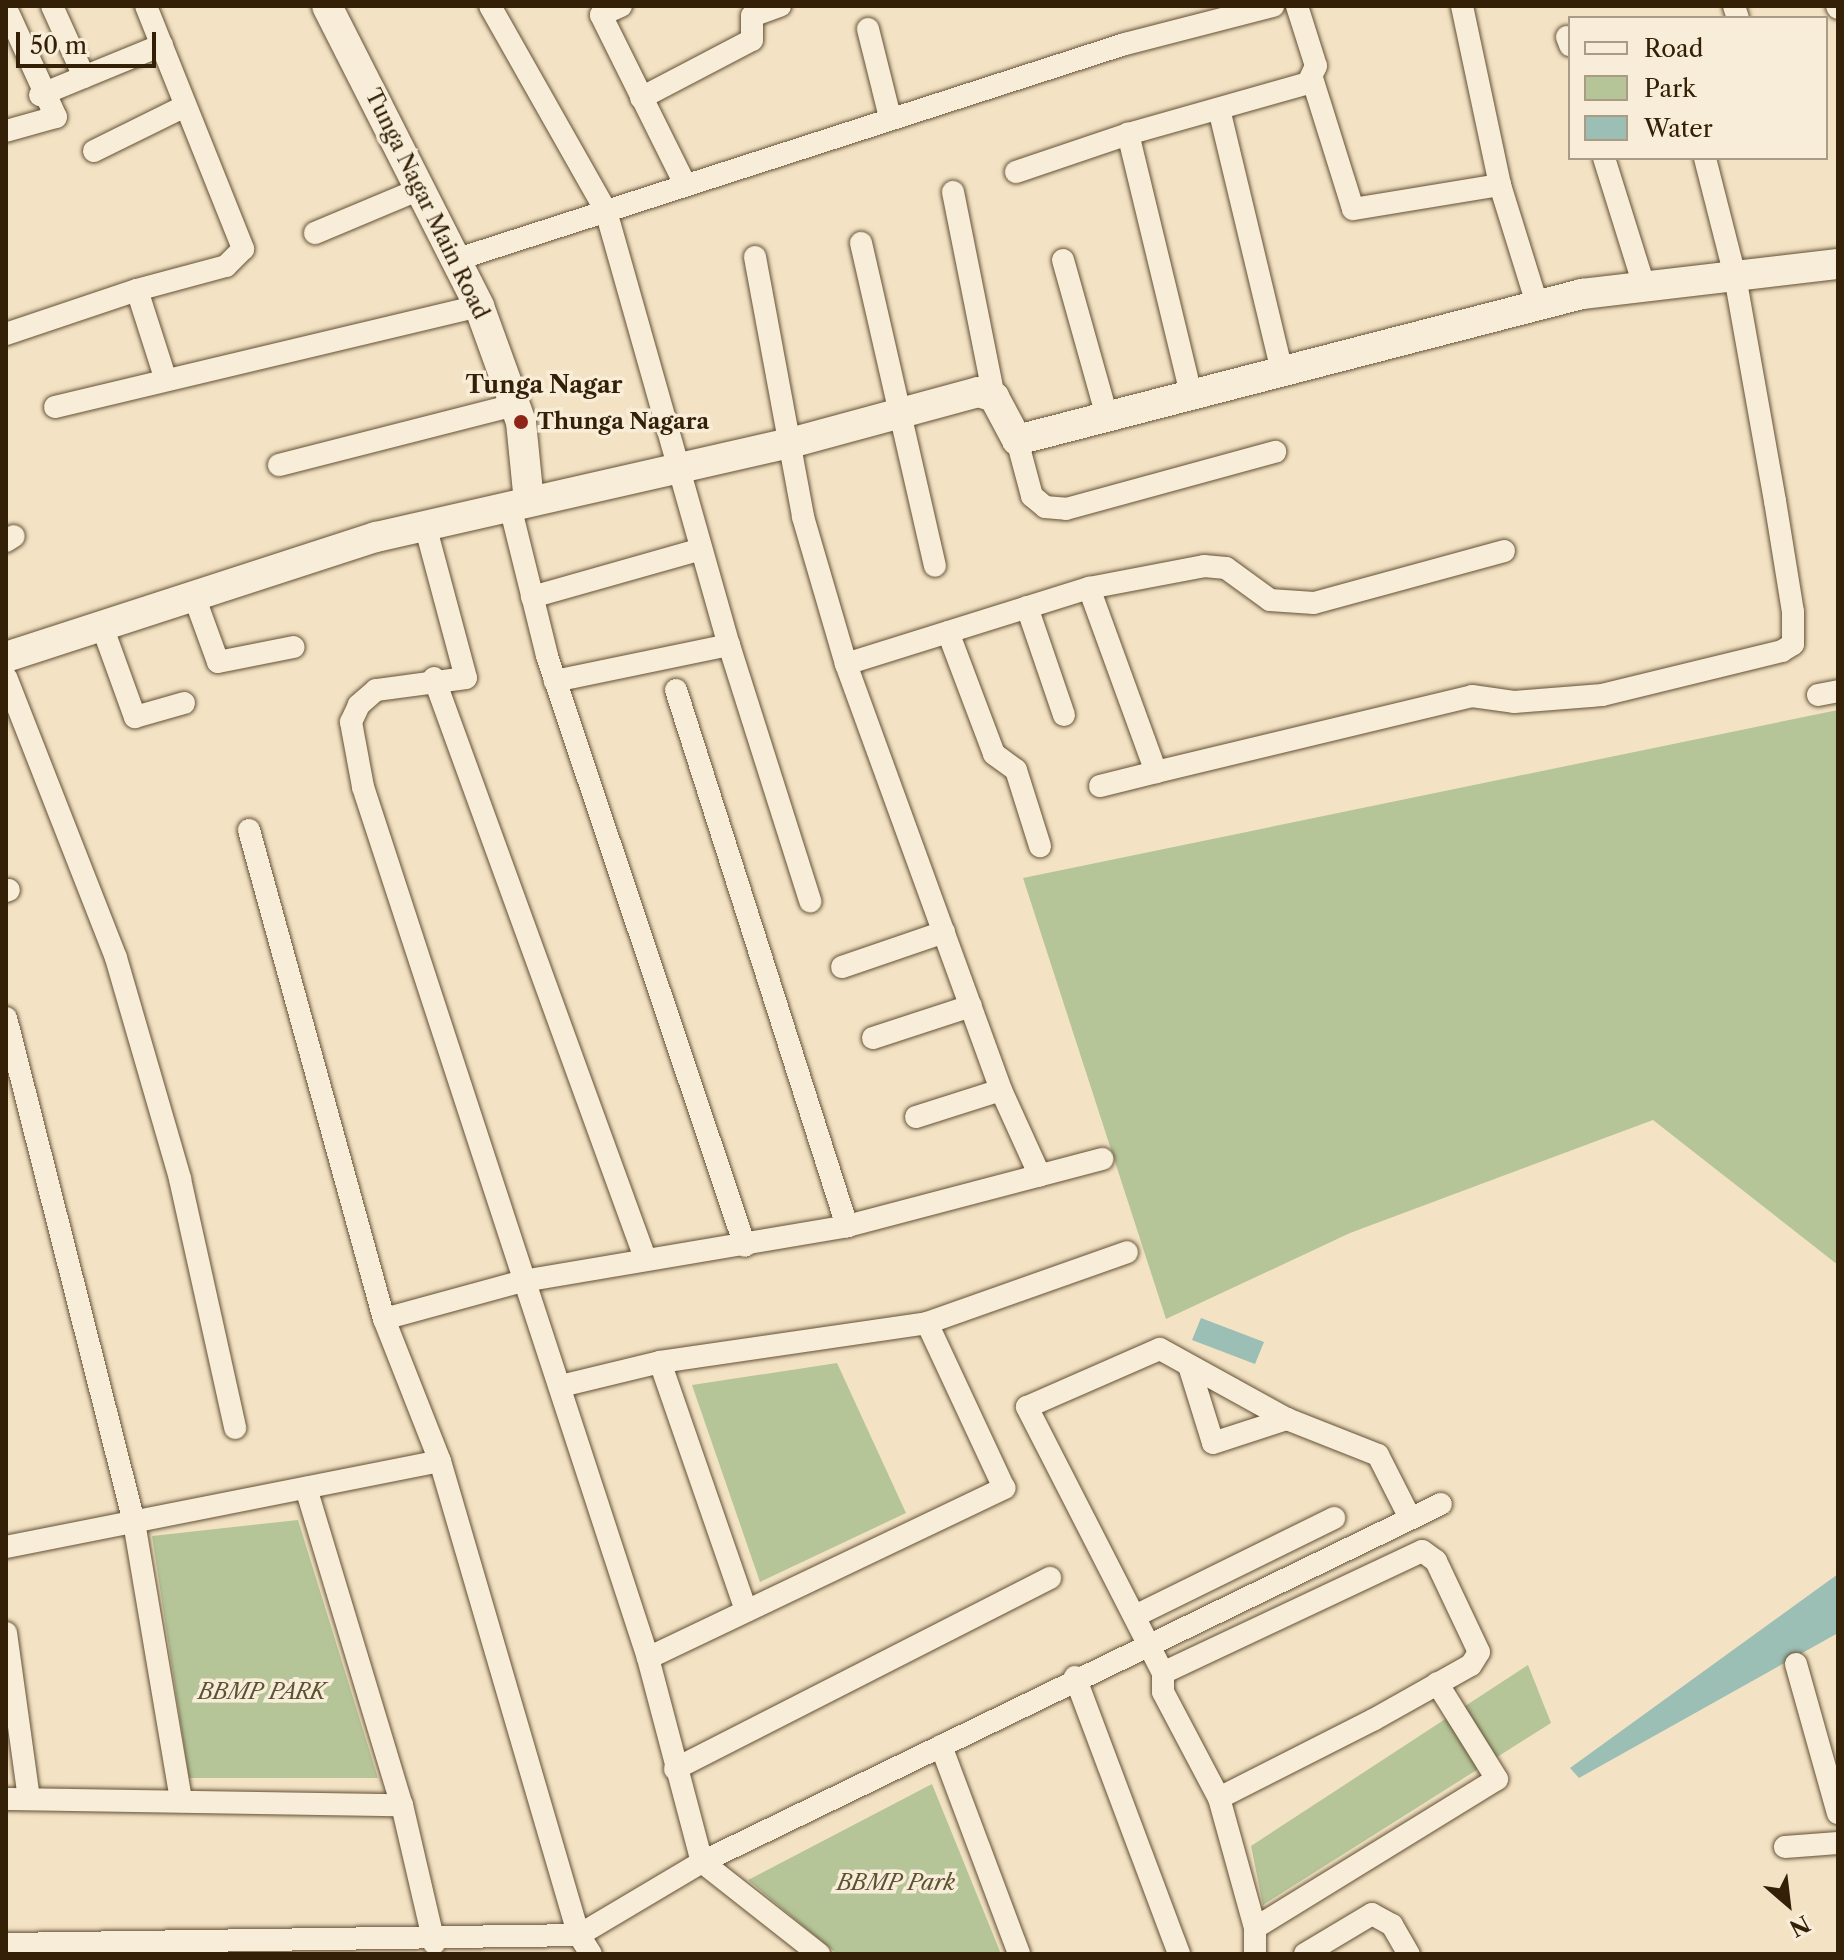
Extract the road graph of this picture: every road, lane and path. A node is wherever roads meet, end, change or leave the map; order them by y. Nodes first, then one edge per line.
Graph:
1 (52, 6) edge
2 (146, 6) edge
3 (327, 6) edge
4 (490, 6) edge
5 (780, 6) edge
6 (1273, 6) edge
7 (1297, 6) edge
8 (1462, 6) edge
9 (6, 8) edge
10 (606, 9) edge
11 (868, 29) dead end
12 (162, 45) junction
13 (84, 77) junction
14 (1312, 78) junction
15 (40, 95) junction
16 (641, 98) junction
17 (185, 106) junction
18 (1219, 109) junction
19 (890, 117) junction
20 (6, 131) edge
21 (1128, 134) junction
22 (94, 151) dead end
23 (1605, 160) edge
24 (1706, 160) edge
25 (1016, 172) dead end
26 (684, 182) junction
27 (1500, 185) junction
28 (422, 188) junction
29 (953, 192) dead end
30 (606, 211) junction
31 (315, 233) dead end
32 (861, 243) dead end
33 (755, 257) dead end
34 (458, 259) junction
35 (1063, 260) dead end
36 (1838, 264) edge
37 (1735, 276) junction
38 (1644, 286) junction
39 (137, 290) junction
40 (479, 306) junction
41 (1538, 307) junction
42 (6, 334) edge
43 (1282, 372) junction
44 (165, 377) junction
45 (1191, 394) junction
46 (994, 397) junction
47 (515, 405) junction
48 (55, 407) dead end
49 (899, 414) junction
50 (1107, 417) junction
51 (1017, 440) junction
52 (794, 442) junction
53 (1275, 452) dead end
54 (675, 464) junction
55 (279, 465) dead end
56 (520, 504) junction
57 (425, 525) junction
58 (698, 550) junction
59 (1504, 551) dead end
60 (935, 566) dead end
61 (1089, 588) junction
62 (194, 596) junction
63 (532, 597) junction
64 (1027, 607) junction
65 (102, 626) junction
66 (948, 632) junction
67 (729, 645) junction
68 (294, 647) dead end
69 (6, 657) edge
70 (846, 664) junction
71 (6, 677) edge
72 (434, 678) junction
73 (555, 681) junction
74 (676, 690) dead end
75 (184, 703) dead end
76 (1064, 715) dead end
77 (1156, 772) junction
78 (1100, 786) dead end
79 (249, 830) dead end
80 (1040, 846) dead end
81 (810, 901) dead end
82 (944, 932) junction
83 (842, 967) dead end
84 (971, 1006) junction
85 (6, 1018) edge
86 (873, 1038) dead end
87 (1001, 1090) junction
88 (916, 1117) dead end
89 (1102, 1159) dead end
90 (1040, 1176) junction
91 (847, 1226) junction
92 (745, 1246) junction
93 (1127, 1252) dead end
94 (645, 1258) junction
95 (523, 1281) junction
96 (384, 1319) junction
97 (927, 1323) junction
98 (660, 1362) junction
99 (1190, 1369) junction
100 (561, 1386) junction
101 (1287, 1419) junction
102 (235, 1428) dead end
103 (440, 1461) junction
104 (306, 1488) junction
105 (1441, 1504) dead end
106 (1334, 1518) dead end
107 (1410, 1518) junction
108 (134, 1522) junction
109 (6, 1547) edge
110 (1050, 1578) dead end
111 (746, 1611) junction
112 (1135, 1616) junction
113 (6, 1633) edge
114 (1148, 1642) junction
115 (648, 1658) junction
116 (1796, 1664) dead end
117 (1163, 1673) junction
118 (1075, 1677) junction
119 (1437, 1683) junction
120 (941, 1746) junction
121 (675, 1769) junction
122 (29, 1798) junction
123 (1219, 1798) junction
124 (6, 1799) edge
125 (181, 1801) junction
126 (402, 1805) junction
127 (1838, 1813) edge
128 (1838, 1843) edge
129 (1785, 1847) dead end
130 (702, 1862) junction
131 (1255, 1928) junction
132 (434, 1943) junction
133 (6, 1944) edge
134 (585, 1945) edge
135 (201, 1948) edge
136 (62, 1950) edge
137 (819, 1954) edge
138 (1019, 1954) edge
139 (1179, 1954) edge
140 (1255, 1954) edge
141 (1305, 1954) edge
142 (1409, 1954) edge

1 - 13 street
2 - 12 street
3 - 28 street, Tunga Nagar Main Road
4 - 30 street
5 - 16 street
6 - 19 street
7 - 14 street
8 - 27 street
9 - 15 street
10 - 16 street
11 - 19 street
12 - 13 street
12 - 17 street
13 - 15 street
14 - 18 street
14 - 27 street
15 - 20 street
16 - 26 street
17 - 22 street
17 - 39 street
18 - 21 street
18 - 43 street
19 - 26 street
21 - 25 street
21 - 45 street
23 - 38 street
24 - 37 street
26 - 30 street
27 - 41 street
28 - 31 street
28 - 34 street, Tunga Nagar Main Road
29 - 46 street
30 - 34 street
30 - 54 street
32 - 49 street
33 - 52 street
34 - 40 street, Tunga Nagar Main Road
35 - 50 street
36 - 37 street
37 - 38 street
37 - 77 street
38 - 41 street
39 - 42 street
39 - 44 street
40 - 44 street
40 - 47 street, Tunga Nagar Main Road
41 - 43 street
43 - 45 street
44 - 48 street
45 - 50 street
46 - 49 street
46 - 51 street
47 - 55 street
47 - 56 street, Tunga Nagar Main Road
49 - 52 street
49 - 60 street
50 - 51 street
51 - 53 street
52 - 54 street
52 - 70 street
54 - 56 street
54 - 58 street
56 - 57 street
56 - 63 street
57 - 62 street
57 - 72 street
58 - 63 street
58 - 67 street
59 - 61 street
61 - 64 street
61 - 77 street
62 - 65 street
62 - 68 street
63 - 73 street
64 - 66 street
64 - 76 street
65 - 69 street
65 - 75 street
66 - 70 street
66 - 80 street
67 - 73 street
67 - 81 street
70 - 82 street
71 - 102 street
72 - 94 street
72 - 95 street
73 - 92 street
74 - 91 street
77 - 78 street
79 - 96 street
82 - 83 street
82 - 84 street
84 - 86 street
84 - 87 street
85 - 108 street
87 - 88 street
87 - 90 street
89 - 90 street
90 - 91 street
91 - 92 street
92 - 94 street
93 - 97 street
94 - 95 street
95 - 96 street
95 - 100 street
96 - 103 street
97 - 98 street
97 - 111 street
98 - 100 street
98 - 111 street
99 - 101 street
99 - 101 street
99 - 112 street
100 - 115 street
101 - 107 street
103 - 104 street
103 - 134 street
104 - 108 street
104 - 126 street
105 - 107 street
106 - 112 street
107 - 114 street
108 - 109 street
108 - 125 street
110 - 121 street
111 - 115 street
112 - 114 street
113 - 122 street
114 - 117 street
114 - 118 street
115 - 121 street
116 - 127 street
117 - 119 street
117 - 123 street
118 - 120 street
118 - 139 street
119 - 123 street
119 - 131 street
120 - 130 street
120 - 138 street
121 - 130 street
122 - 124 street
122 - 125 street
123 - 131 street
125 - 126 street
126 - 132 street
128 - 129 street
130 - 134 street
130 - 137 street
131 - 140 street
132 - 134 street
132 - 135 street
133 - 136 street
135 - 136 street
141 - 142 street

